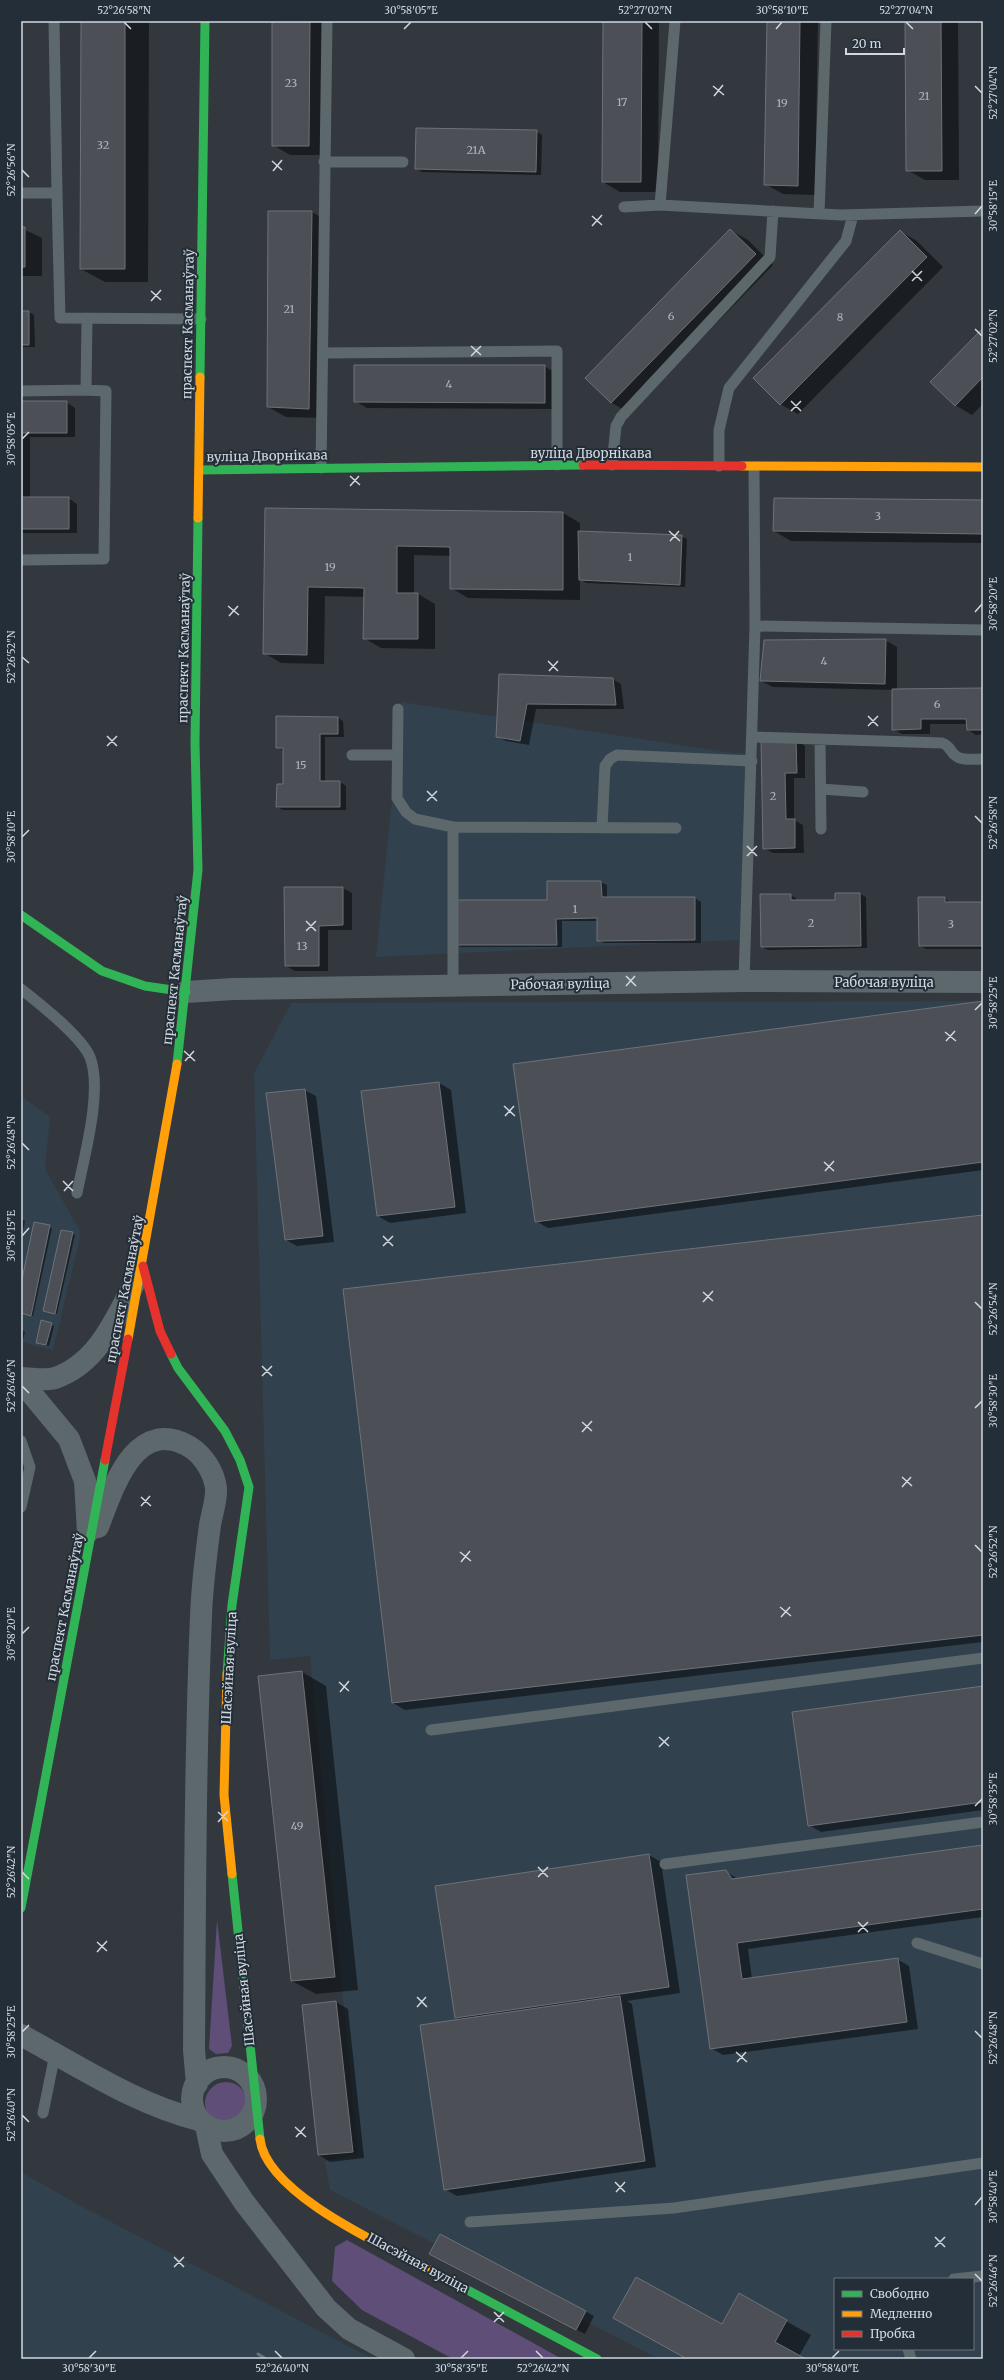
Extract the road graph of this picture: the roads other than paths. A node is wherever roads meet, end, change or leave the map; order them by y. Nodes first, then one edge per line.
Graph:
1 (54, 21) edge
2 (205, 21) edge
3 (327, 21) edge
4 (675, 21) edge
5 (826, 21) edge
6 (324, 162) junction
7 (402, 162) dead end
8 (21, 193) edge
9 (57, 193) junction
10 (660, 205) junction
11 (624, 207) dead end
12 (773, 211) junction
13 (983, 211) edge
14 (819, 214) junction
15 (853, 215) junction
16 (87, 318) junction
17 (201, 319) junction
18 (323, 353) junction
19 (86, 390) junction
20 (21, 391) edge
21 (557, 465) junction
22 (612, 465) junction
23 (719, 466) junction
24 (754, 467) junction
25 (983, 467) edge
26 (321, 468) junction
27 (200, 470) junction
28 (21, 560) edge
29 (755, 626) junction
30 (983, 630) edge
31 (398, 709) dead end
32 (752, 737) junction
33 (820, 739) junction
34 (352, 755) dead end
35 (397, 755) junction
36 (983, 759) edge
37 (752, 761) junction
38 (821, 789) junction
39 (863, 792) dead end
40 (453, 827) junction
41 (602, 828) junction
42 (676, 828) dead end
43 (822, 829) dead end
44 (21, 915) edge
45 (744, 981) junction
46 (983, 982) edge
47 (453, 985) junction
48 (21, 989) edge
49 (186, 992) junction
50 (77, 1193) dead end
51 (143, 1266) junction
52 (21, 1378) edge
53 (21, 1381) edge
54 (21, 1441) edge
55 (21, 1507) edge
56 (89, 1548) junction
57 (983, 1658) edge
58 (431, 1730) dead end
59 (983, 1822) edge
60 (665, 1864) dead end
61 (21, 1908) edge
62 (917, 1943) dead end
63 (983, 1964) edge
64 (21, 2035) edge
65 (55, 2054) junction
66 (195, 2090) junction
67 (133, 2096) junction
68 (255, 2096) junction
69 (43, 2112) dead end
70 (202, 2123) junction
71 (983, 2164) edge
72 (470, 2222) dead end
73 (983, 2276) edge
74 (964, 2278) edge
75 (404, 2359) edge
76 (597, 2359) edge

1 - 9 lane
2 - 17 street, праспект Касманаўтаў
3 - 6 lane
4 - 10 lane
5 - 14 lane
6 - 7 lane
6 - 18 lane
8 - 9 lane
9 - 16 lane
10 - 11 lane
10 - 12 lane
12 - 14 lane
12 - 22 lane
13 - 15 lane
14 - 15 lane
15 - 23 lane
16 - 17 lane
16 - 19 lane
17 - 27 street, праспект Касманаўтаў
18 - 21 lane
18 - 26 lane
19 - 20 lane
19 - 28 lane
21 - 22 street, вуліца Дворнікава
21 - 26 street, вуліца Дворнікава
22 - 23 street, вуліца Дворнікава
23 - 24 street, вуліца Дворнікава
24 - 25 street, вуліца Дворнікава
24 - 29 lane
26 - 27 street, вуліца Дворнікава
27 - 49 street, праспект Касманаўтаў
29 - 30 lane
29 - 32 lane
31 - 35 lane
32 - 33 lane
32 - 37 lane
33 - 36 lane
33 - 38 lane
34 - 35 lane
35 - 40 lane
37 - 41 lane
37 - 45 lane
38 - 39 lane
38 - 43 lane
40 - 41 lane
40 - 47 lane
41 - 42 lane
44 - 49 street
45 - 46 street, Рабочая вуліца
45 - 47 street, Рабочая вуліца
47 - 49 street, Рабочая вуліца
48 - 50 lane
49 - 51 street, праспект Касманаўтаў
51 - 52 street
51 - 56 street, праспект Касманаўтаў
51 - 68 street, Шасэйная вуліца
53 - 56 street
54 - 55 lane
56 - 61 street, праспект Касманаўтаў
56 - 66 street
57 - 58 lane
59 - 60 lane
62 - 63 lane
64 - 65 street
65 - 67 street
65 - 69 lane
66 - 67 street
66 - 68 street, Шасэйная вуліца
66 - 70 street
67 - 70 street, Шасэйная вуліца
68 - 70 street, Шасэйная вуліца
68 - 76 street, Шасэйная вуліца
70 - 75 street
71 - 72 lane
73 - 74 lane

